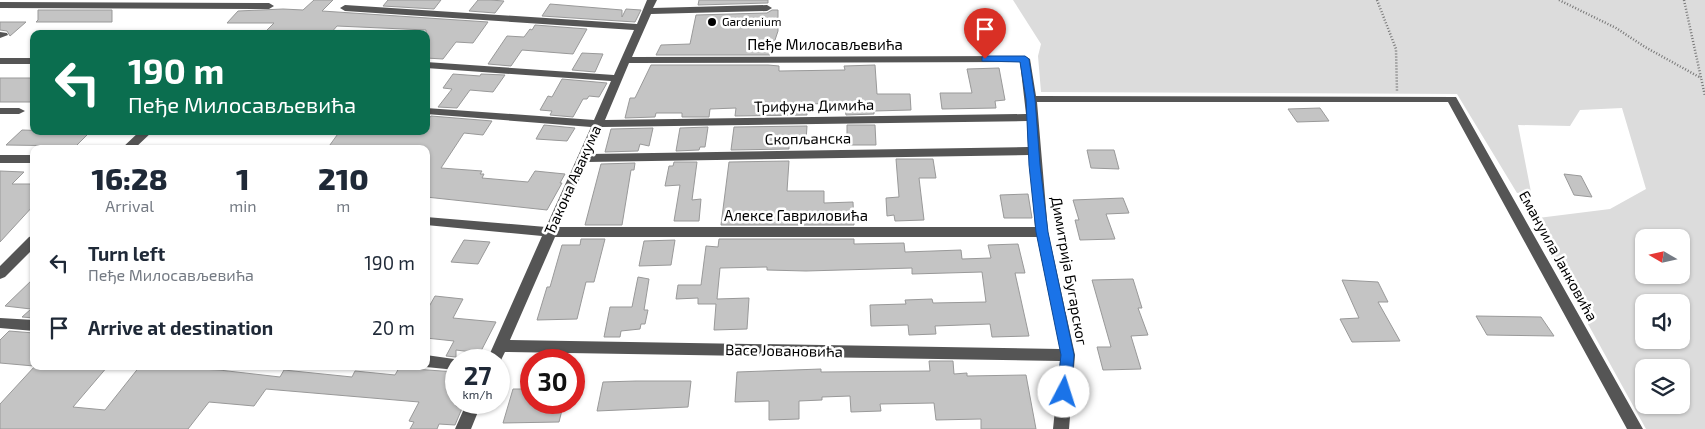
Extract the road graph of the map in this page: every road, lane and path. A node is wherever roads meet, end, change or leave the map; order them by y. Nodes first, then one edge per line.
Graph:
1 (1377, 0) edge
2 (1559, 0) edge
3 (1684, 0) edge
4 (0, 5) edge
5 (650, 5) edge
6 (269, 6) dead end
7 (345, 8) dead end
8 (766, 8) dead end
9 (640, 27) junction
10 (1025, 59) joint
11 (626, 60) junction
12 (0, 61) edge
13 (30, 61) edge
14 (430, 65) edge
15 (618, 78) junction
16 (1701, 78) junction
17 (1705, 96) edge
18 (1030, 99) junction
19 (1397, 99) junction
20 (0, 111) edge
21 (19, 111) dead end
22 (430, 111) edge
23 (1031, 117) junction
24 (598, 124) junction
25 (143, 135) edge
26 (131, 145) edge
27 (1034, 151) junction
28 (583, 158) junction
29 (0, 159) edge
30 (30, 159) edge
31 (430, 221) edge
32 (550, 232) junction
33 (1042, 232) junction
34 (30, 244) edge
35 (0, 274) edge
36 (0, 324) edge
37 (30, 326) edge
38 (500, 346) junction
39 (499, 349) edge
40 (1068, 355) junction
41 (430, 361) edge
42 (445, 363) edge
43 (470, 414) edge
44 (463, 429) edge
45 (1061, 429) edge
46 (1635, 429) edge

1 - 19 path
2 - 16 path
3 - 16 path
4 - 6 street
5 - 8 street
5 - 9 street, Ђакона Авакума
7 - 9 street
9 - 11 street, Ђакона Авакума
10 - 11 street, Пеђе Милосављевића
10 - 18 street, Димитрија Бугарског
11 - 15 street, Ђакона Авакума
12 - 13 street
14 - 15 street
15 - 24 street, Ђакона Авакума
16 - 17 path
18 - 19 street
18 - 23 street, Димитрија Бугарског
19 - 46 street, Емануила Јанковића
20 - 21 street
22 - 24 street, Трифуна Димића
23 - 24 street, Трифуна Димића
23 - 27 street, Димитрија Бугарског
24 - 28 street, Ђакона Авакума
25 - 26 street
27 - 28 street, Скопљанска
27 - 33 street, Димитрија Бугарског
28 - 32 street, Ђакона Авакума
29 - 30 street
31 - 32 street, Алексе Гавриловића
32 - 33 street, Алексе Гавриловића
32 - 38 street, Ђакона Авакума
33 - 40 street, Димитрија Бугарског
34 - 35 street
36 - 37 street
38 - 39 street, Ђакона Авакума
38 - 40 street, Васе Јовановића
40 - 45 street, Димитрија Бугарског
41 - 42 street
43 - 44 street

